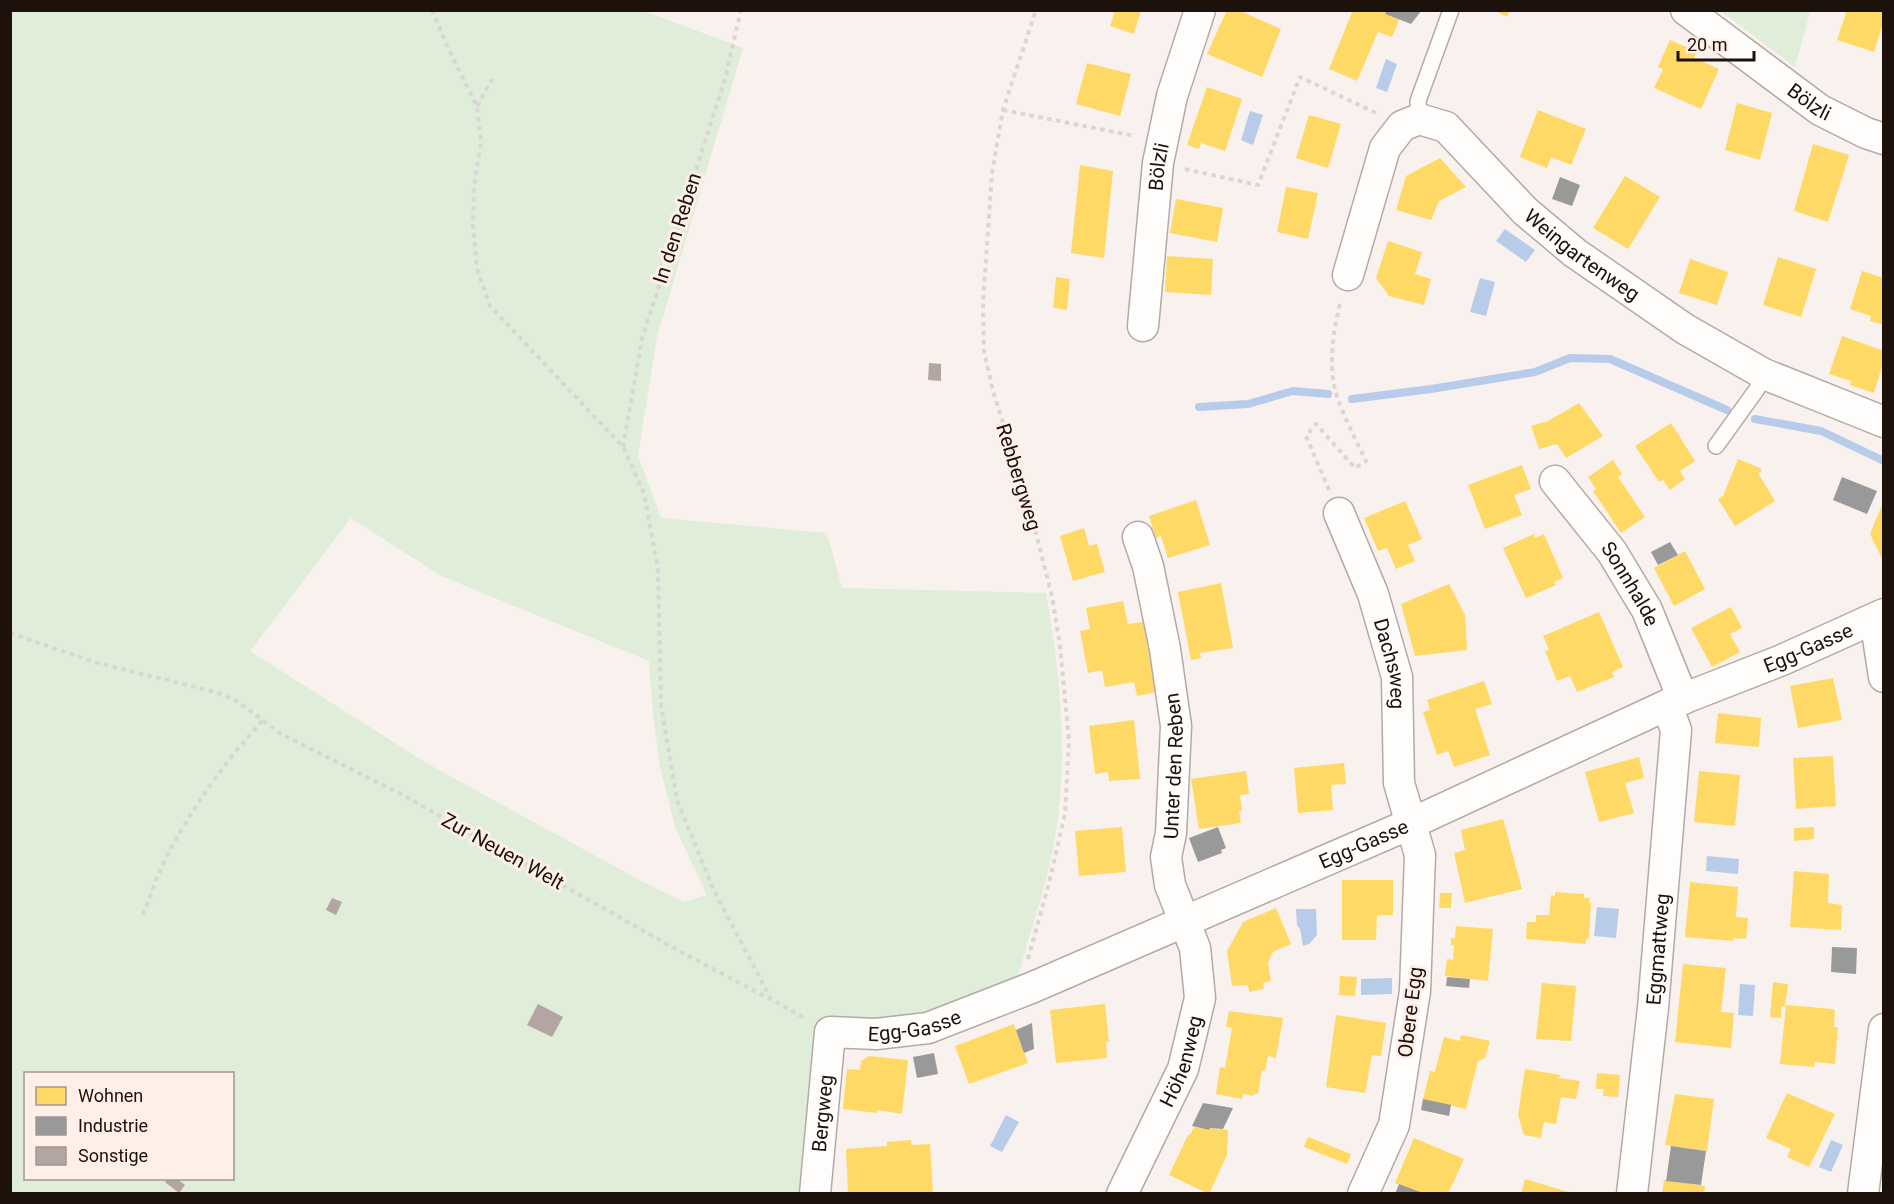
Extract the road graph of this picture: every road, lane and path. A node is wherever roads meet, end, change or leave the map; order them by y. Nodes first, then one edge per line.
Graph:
1 (432, 10) edge
2 (741, 10) edge
3 (1036, 10) edge
4 (1200, 10) edge
5 (1451, 10) edge
6 (1686, 10) edge
7 (492, 79) dead end
8 (477, 107) junction
9 (1003, 110) junction
10 (1411, 123) junction
11 (1884, 139) edge
12 (1161, 152) junction
13 (1348, 275) joint
14 (1143, 326) dead end
15 (1764, 374) junction
16 (1884, 422) edge
17 (1716, 446) dead end
18 (623, 447) junction
19 (1555, 481) dead end
20 (1339, 513) joint
21 (1138, 537) dead end
22 (1879, 616) edge
23 (10, 633) edge
24 (1884, 677) edge
25 (1675, 702) junction
26 (263, 720) junction
27 (1410, 824) junction
28 (143, 915) dead end
29 (1184, 923) junction
30 (1030, 945) dead end
31 (771, 999) junction
32 (1884, 1029) edge
33 (830, 1032) junction
34 (815, 1194) edge
35 (1122, 1194) edge
36 (1363, 1194) edge
37 (1632, 1194) edge
38 (1863, 1194) edge

1 - 8 path
2 - 18 path, In den Reben
3 - 9 path, Rebbergweg
4 - 12 street, Bölzli
5 - 10 lane
6 - 11 street, Bölzli
7 - 8 path
8 - 18 path
9 - 12 path
9 - 30 path, Rebbergweg
10 - 12 path
10 - 13 street
10 - 15 street, Weingartenweg
12 - 14 street, Bölzli
13 - 20 path
15 - 16 street, Weingartenweg
15 - 17 lane
18 - 31 path
19 - 25 street, Sonnhalde
20 - 27 street, Dachsweg
21 - 29 street, Unter den Reben
22 - 24 street
22 - 25 street, Egg-Gasse
23 - 26 path, Zur Neuen Welt
25 - 27 street, Egg-Gasse
25 - 37 street, Eggmattweg
26 - 28 path
26 - 31 path, Zur Neuen Welt
27 - 29 street, Egg-Gasse
27 - 36 street, Obere Egg
29 - 33 street, Egg-Gasse
29 - 35 street, Höhenweg
31 - 33 path, Zur Neuen Welt
32 - 38 street
33 - 34 street, Bergweg

